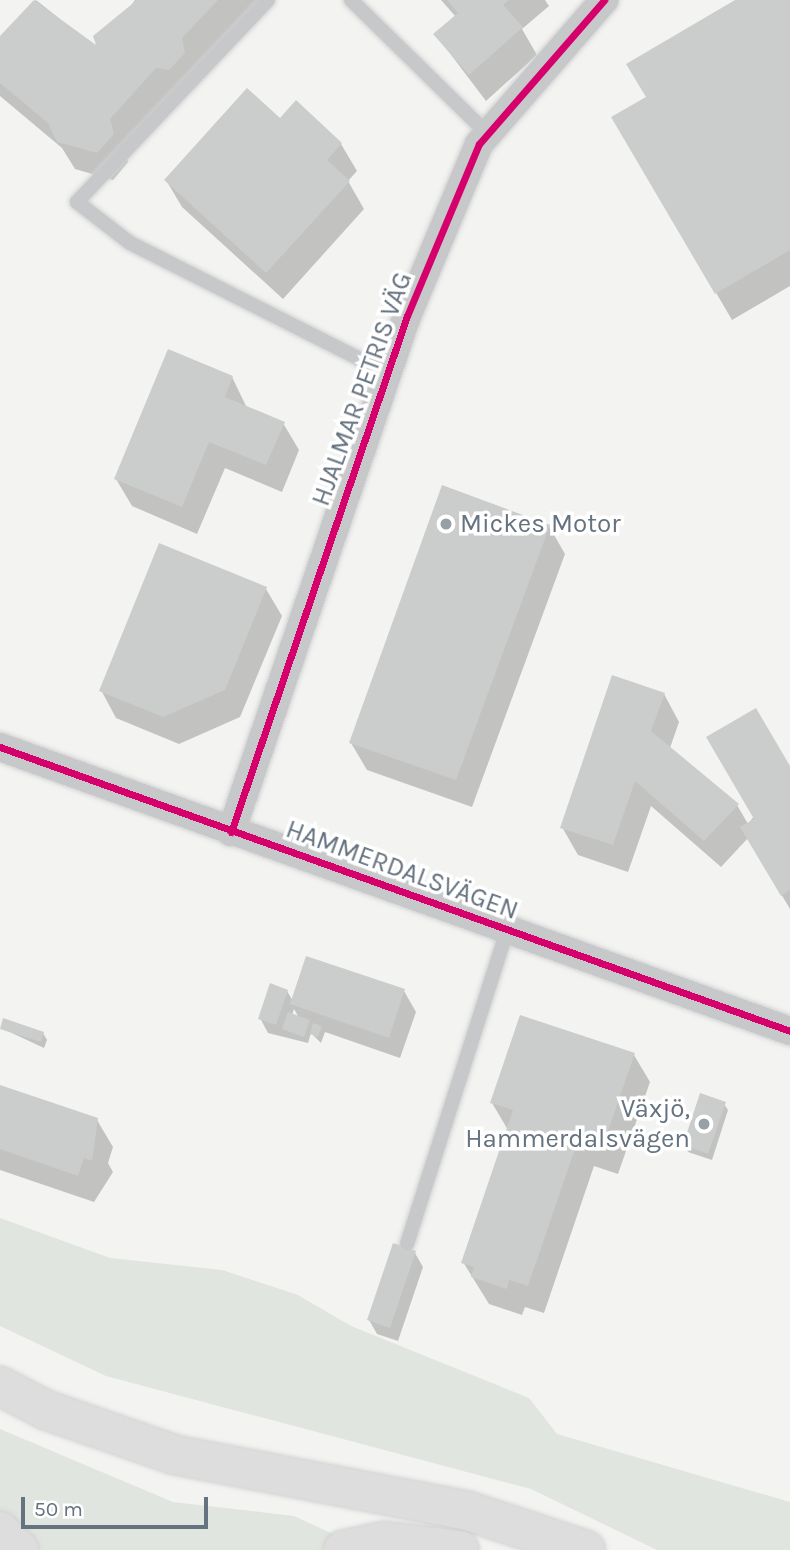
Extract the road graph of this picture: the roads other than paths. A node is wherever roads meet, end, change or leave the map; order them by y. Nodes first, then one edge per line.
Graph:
1 (268, 0) edge
2 (351, 0) edge
3 (604, 0) edge
4 (488, 134) junction
5 (387, 373) junction
6 (0, 747) edge
7 (231, 832) junction
8 (507, 930) junction
9 (788, 1024) edge
10 (407, 1244) dead end
11 (0, 1386) edge
12 (0, 1531) edge
13 (19, 1550) edge
14 (343, 1550) edge
15 (459, 1550) edge
16 (586, 1550) edge

1 - 5 lane
2 - 4 lane
3 - 4 street, HJALMAR PETRIS VÄG
4 - 5 street, HJALMAR PETRIS VÄG
5 - 7 street, HJALMAR PETRIS VÄG
6 - 7 street, HAMMERDALSVÄGEN
7 - 8 street, HAMMERDALSVÄGEN
8 - 9 street, HAMMERDALSVÄGEN
8 - 10 lane
11 - 16 highway
12 - 13 highway
14 - 15 highway

